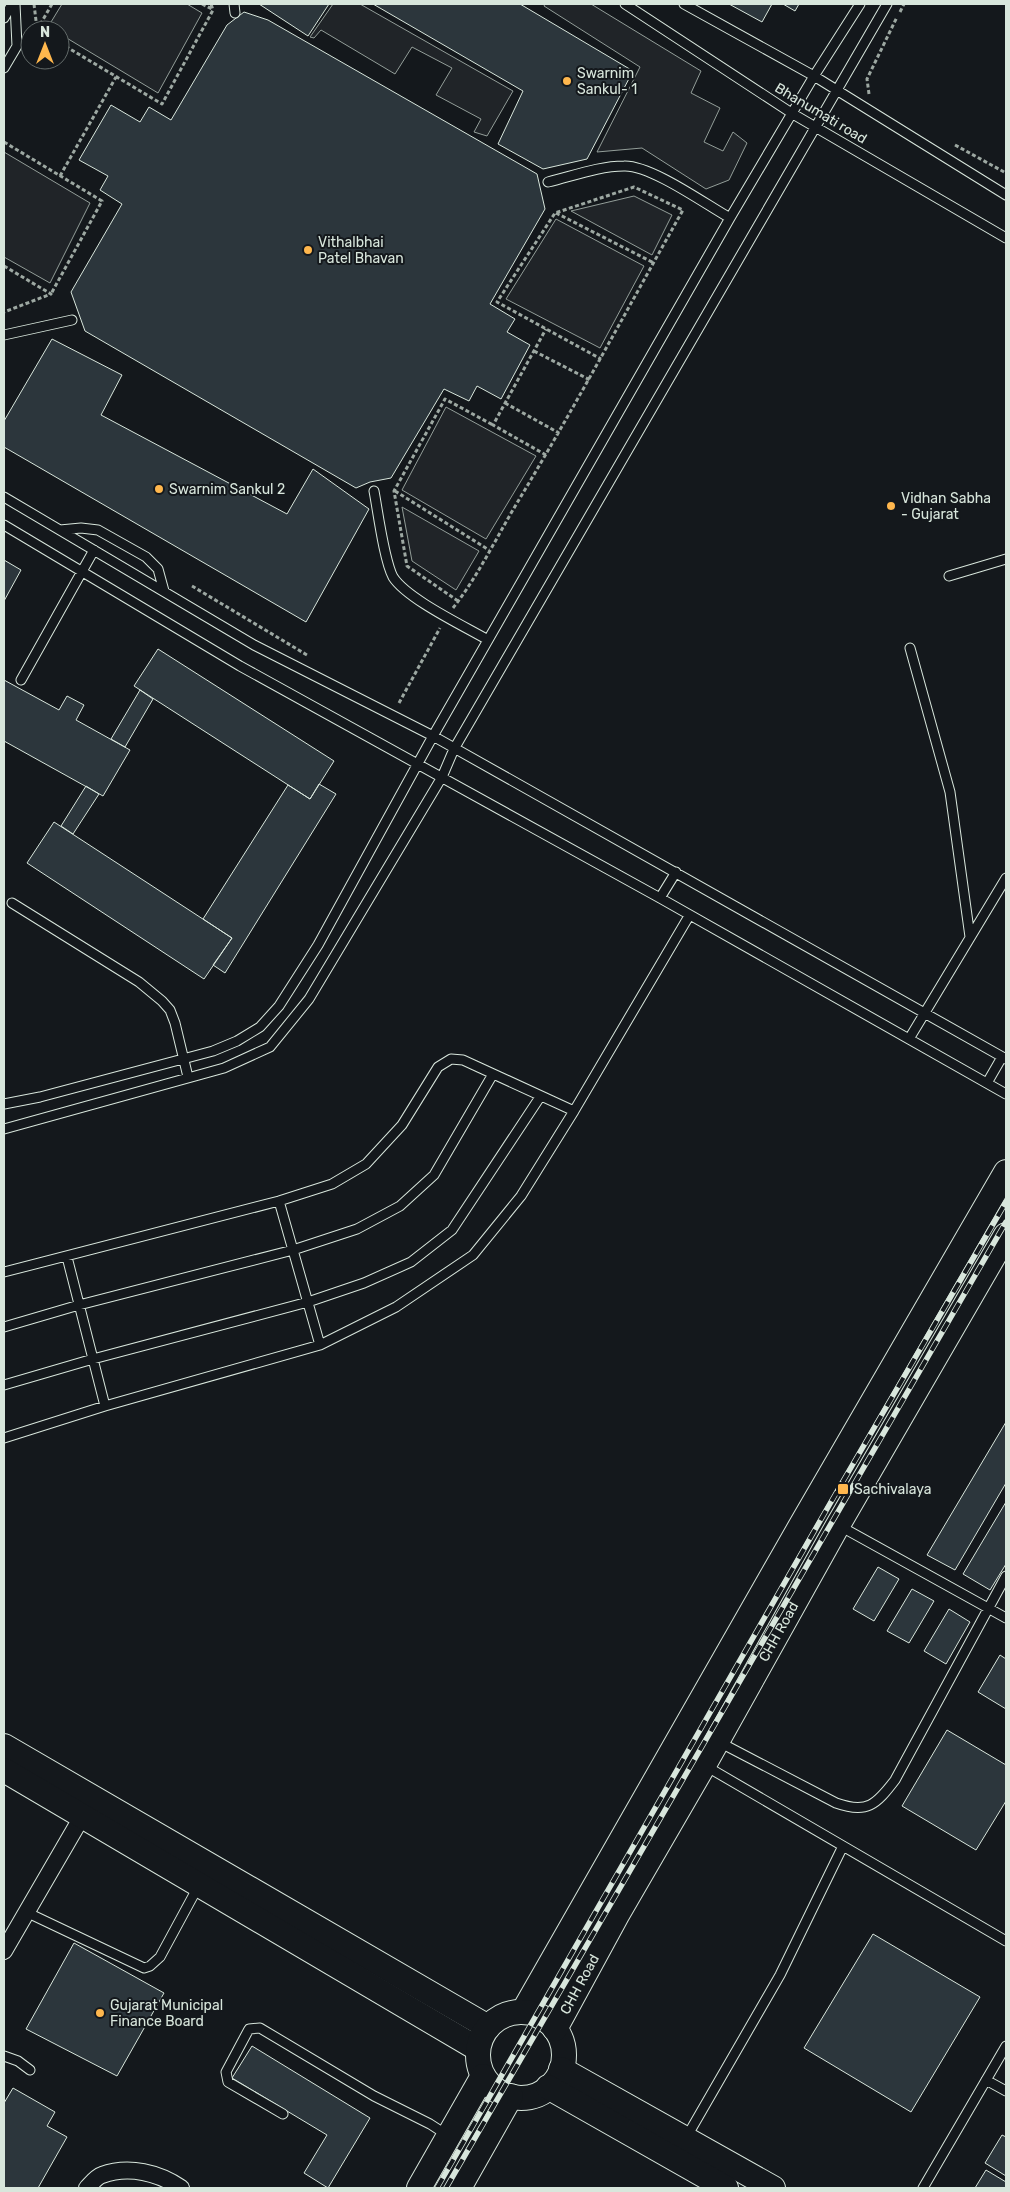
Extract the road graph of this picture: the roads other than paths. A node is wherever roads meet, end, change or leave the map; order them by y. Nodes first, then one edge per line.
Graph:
1 (14, 4) edge
2 (625, 4) edge
3 (684, 4) edge
4 (860, 4) edge
5 (887, 4) edge
6 (4, 18) edge
7 (4, 68) edge
8 (814, 76) junction
9 (836, 90) junction
10 (793, 114) junction
11 (816, 127) junction
12 (548, 182) dead end
13 (1006, 195) edge
14 (730, 218) junction
15 (1006, 238) edge
16 (72, 320) dead end
17 (4, 335) edge
18 (374, 491) dead end
19 (4, 497) edge
20 (4, 525) edge
21 (60, 530) junction
22 (94, 550) junction
23 (1006, 559) edge
24 (81, 572) junction
25 (948, 576) dead end
26 (164, 591) junction
27 (488, 640) junction
28 (910, 648) dead end
29 (21, 680) dead end
30 (433, 736) junction
31 (454, 749) junction
32 (418, 764) junction
33 (442, 777) junction
34 (676, 872) junction
35 (1006, 878) edge
36 (660, 898) junction
37 (12, 903) dead end
38 (689, 916) junction
39 (970, 937) junction
40 (924, 1013) junction
41 (909, 1039) junction
42 (1004, 1058) edge
43 (184, 1060) junction
44 (493, 1074) junction
45 (188, 1077) junction
46 (987, 1083) junction
47 (1006, 1094) edge
48 (540, 1096) junction
49 (4, 1104) edge
50 (574, 1111) junction
51 (4, 1129) edge
52 (1006, 1172) edge
53 (280, 1201) junction
54 (1006, 1235) edge
55 (293, 1250) junction
56 (67, 1256) junction
57 (4, 1272) edge
58 (308, 1302) junction
59 (79, 1305) junction
60 (4, 1327) edge
61 (320, 1345) junction
62 (92, 1359) junction
63 (4, 1385) edge
64 (104, 1406) junction
65 (4, 1438) edge
66 (810, 1509) junction
67 (838, 1525) junction
68 (1006, 1576) edge
69 (987, 1607) junction
70 (1006, 1618) edge
71 (716, 1741) junction
72 (4, 1746) edge
73 (672, 1750) junction
74 (704, 1765) junction
75 (4, 1770) edge
76 (85, 1805) junction
77 (843, 1846) junction
78 (199, 1884) junction
79 (245, 1898) junction
80 (26, 1912) junction
81 (1006, 1941) edge
82 (4, 1951) edge
83 (523, 2012) junction
84 (488, 2027) junction
85 (555, 2029) junction
86 (1006, 2046) edge
87 (478, 2049) junction
88 (4, 2056) edge
89 (30, 2070) dead end
90 (484, 2076) junction
91 (555, 2078) junction
92 (986, 2080) junction
93 (1006, 2091) edge
94 (511, 2096) junction
95 (283, 2114) dead end
96 (448, 2136) junction
97 (686, 2138) junction
98 (87, 2188) edge
99 (182, 2188) edge
100 (419, 2188) edge
101 (458, 2188) edge
102 (726, 2188) edge
103 (773, 2188) edge
104 (923, 2188) edge

1 - 6 lane
1 - 7 lane
2 - 10 lane, Bhanumati road
3 - 8 lane, Bhanumati road
4 - 8 lane
5 - 9 lane
8 - 9 lane, Bhanumati road
8 - 10 lane
9 - 11 lane
9 - 13 lane, Bhanumati road
10 - 11 lane, Bhanumati road
10 - 14 lane
11 - 15 lane, Bhanumati road
11 - 31 lane
12 - 14 lane
14 - 27 lane
16 - 17 lane
18 - 27 lane
19 - 21 lane
20 - 24 lane
21 - 22 lane
21 - 26 lane
22 - 24 lane
22 - 26 lane
23 - 25 lane
24 - 29 lane
24 - 32 lane
26 - 30 lane
27 - 30 lane
28 - 39 lane
30 - 31 lane
30 - 32 lane
31 - 33 lane
31 - 34 lane
32 - 33 lane
32 - 43 lane
33 - 36 lane
33 - 45 lane
34 - 36 lane
34 - 40 lane
35 - 39 lane
36 - 38 lane
37 - 43 lane
38 - 41 lane
38 - 50 lane
39 - 40 lane
40 - 41 lane
40 - 42 lane
41 - 46 lane
42 - 46 lane
43 - 45 lane
43 - 49 lane
44 - 48 lane
44 - 53 lane
44 - 55 lane
45 - 51 lane
46 - 47 lane
48 - 50 lane
48 - 58 lane
50 - 61 lane
52 - 66 street
53 - 55 lane
53 - 56 lane
54 - 67 street, CHH Road
55 - 58 lane
55 - 59 lane
56 - 57 lane
56 - 59 lane
58 - 61 lane
58 - 62 lane
59 - 60 lane
59 - 62 lane
61 - 64 lane
62 - 63 lane
62 - 64 lane
64 - 65 lane
66 - 67 street
66 - 73 street
67 - 69 lane
67 - 71 street, CHH Road
68 - 69 lane
69 - 70 lane
69 - 71 lane
71 - 74 street, CHH Road
72 - 76 street
73 - 74 street
73 - 83 street
74 - 77 lane
74 - 85 street, CHH Road
75 - 76 street
76 - 78 street
76 - 79 street
76 - 80 street
77 - 81 lane
77 - 97 lane
78 - 79 street
78 - 80 lane
79 - 84 street
79 - 87 street
80 - 82 street
83 - 84 street
83 - 85 street
84 - 87 street
85 - 91 street
86 - 92 lane
87 - 90 street
88 - 89 lane
90 - 94 street
90 - 96 street
91 - 94 street
91 - 97 street
91 - 102 street
92 - 93 lane
92 - 104 lane
94 - 101 street
95 - 96 lane
96 - 100 street
97 - 103 street
98 - 99 street

